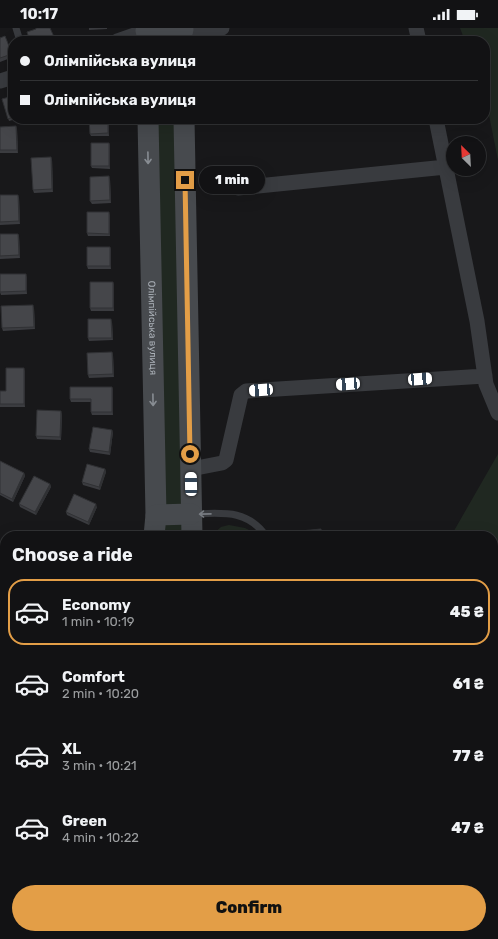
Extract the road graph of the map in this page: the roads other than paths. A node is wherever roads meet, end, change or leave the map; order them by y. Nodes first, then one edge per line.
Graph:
1 (222, 28) edge
2 (146, 33) edge
3 (183, 33) edge
4 (135, 36) edge
5 (148, 124) edge
6 (184, 124) edge
7 (437, 124) edge
8 (446, 167) joint
9 (448, 176) edge
10 (238, 188) dead end
11 (485, 376) junction
12 (498, 413) edge
13 (191, 470) junction
14 (191, 514) junction
15 (156, 515) junction
16 (154, 531) edge
17 (192, 531) edge
18 (261, 531) edge

1 - 3 street
2 - 3 main road
2 - 4 street
5 -> 15 main road, Олімпійська вулиця
6 - 13 main road
7 - 8 street
8 - 10 street
9 - 11 street
11 - 12 street
11 - 13 street
13 - 14 main road
14 - 15 main road
14 - 17 main road
18 -> 14 lane
15 - 16 main road, Олімпійська вулиця

